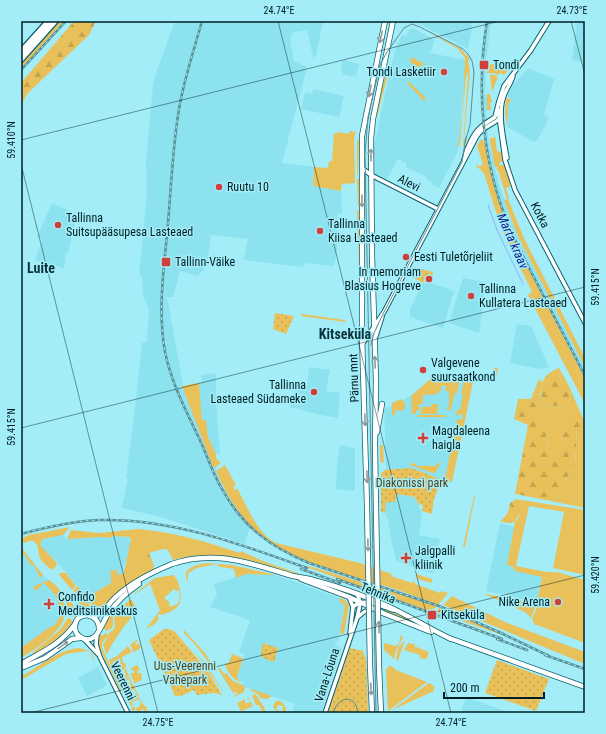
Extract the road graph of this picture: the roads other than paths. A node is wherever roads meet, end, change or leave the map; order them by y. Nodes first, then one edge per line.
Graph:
1 (49, 21) edge
2 (56, 21) edge
3 (385, 21) edge
4 (389, 21) edge
5 (393, 21) edge
6 (549, 21) edge
7 (392, 26) junction
8 (21, 52) edge
9 (21, 59) edge
10 (514, 74) junction
11 (499, 119) junction
12 (492, 123) junction
13 (500, 126) junction
14 (464, 160) junction
15 (362, 168) junction
16 (508, 169) junction
17 (371, 175) junction
18 (438, 209) junction
19 (384, 312) junction
20 (585, 323) edge
21 (373, 326) junction
22 (363, 343) junction
23 (375, 343) junction
24 (382, 404) dead end
25 (375, 437) junction
26 (158, 570) junction
27 (294, 576) junction
28 (357, 594) junction
29 (349, 597) junction
30 (360, 602) junction
31 (353, 607) junction
32 (374, 609) junction
33 (398, 611) junction
34 (92, 616) junction
35 (357, 618) junction
36 (76, 622) junction
37 (98, 632) junction
38 (82, 638) junction
39 (451, 638) junction
40 (348, 642) junction
41 (100, 657) junction
42 (21, 664) edge
43 (21, 668) edge
44 (585, 687) edge
45 (128, 713) edge
46 (326, 713) edge
47 (372, 713) edge
48 (381, 713) edge

1 - 8 highway
2 - 9 highway
3 -> 15 main road, Pärnu mnt
4 - 7 main road
5 - 7 main road, Pärnu mnt
6 - 10 street
17 -> 7 main road, Pärnu mnt
10 - 11 street
10 - 11 street, Kotka
11 - 12 street
11 - 13 street, Kotka
11 - 14 street
11 - 16 street
12 - 13 street
12 - 14 street
13 - 16 street, Kotka
14 - 18 street
15 - 17 street, Alevi
15 -> 22 main road, Pärnu mnt
16 - 20 street, Kotka
17 - 18 street, Alevi
17 - 21 main road, Pärnu mnt
18 - 19 street
19 - 21 street
19 - 23 street
21 - 22 street
21 - 23 main road, Pärnu mnt
22 -> 47 main road, Pärnu mnt, bridge
25 -> 23 main road, Pärnu mnt
24 - 25 main road
48 -> 25 main road, Pärnu mnt, bridge
26 - 27 main road, Tehnika
26 - 34 main road, Tehnika
26 - 37 main road, Tehnika
27 - 28 main road, Tehnika
27 - 29 main road, Tehnika
28 - 30 street
28 - 33 main road, Tehnika
29 - 30 main road, Tehnika
29 - 31 street, Vana-Lõuna
30 - 31 street
30 - 32 main road, Tehnika
30 - 33 street
30 - 35 street, Vana-Lõuna
31 - 40 street, Vana-Lõuna
32 - 35 street
32 - 39 main road, Tehnika
33 - 39 main road, Tehnika
34 - 36 main road
34 - 37 main road
35 - 40 street, Vana-Lõuna
36 - 38 main road
36 - 42 main road
37 - 38 main road
37 - 41 street, Veerenni
38 - 41 street, Veerenni
43 -> 38 main road
39 - 44 main road, Tehnika
40 - 46 street, Vana-Lõuna
41 - 45 street, Veerenni

